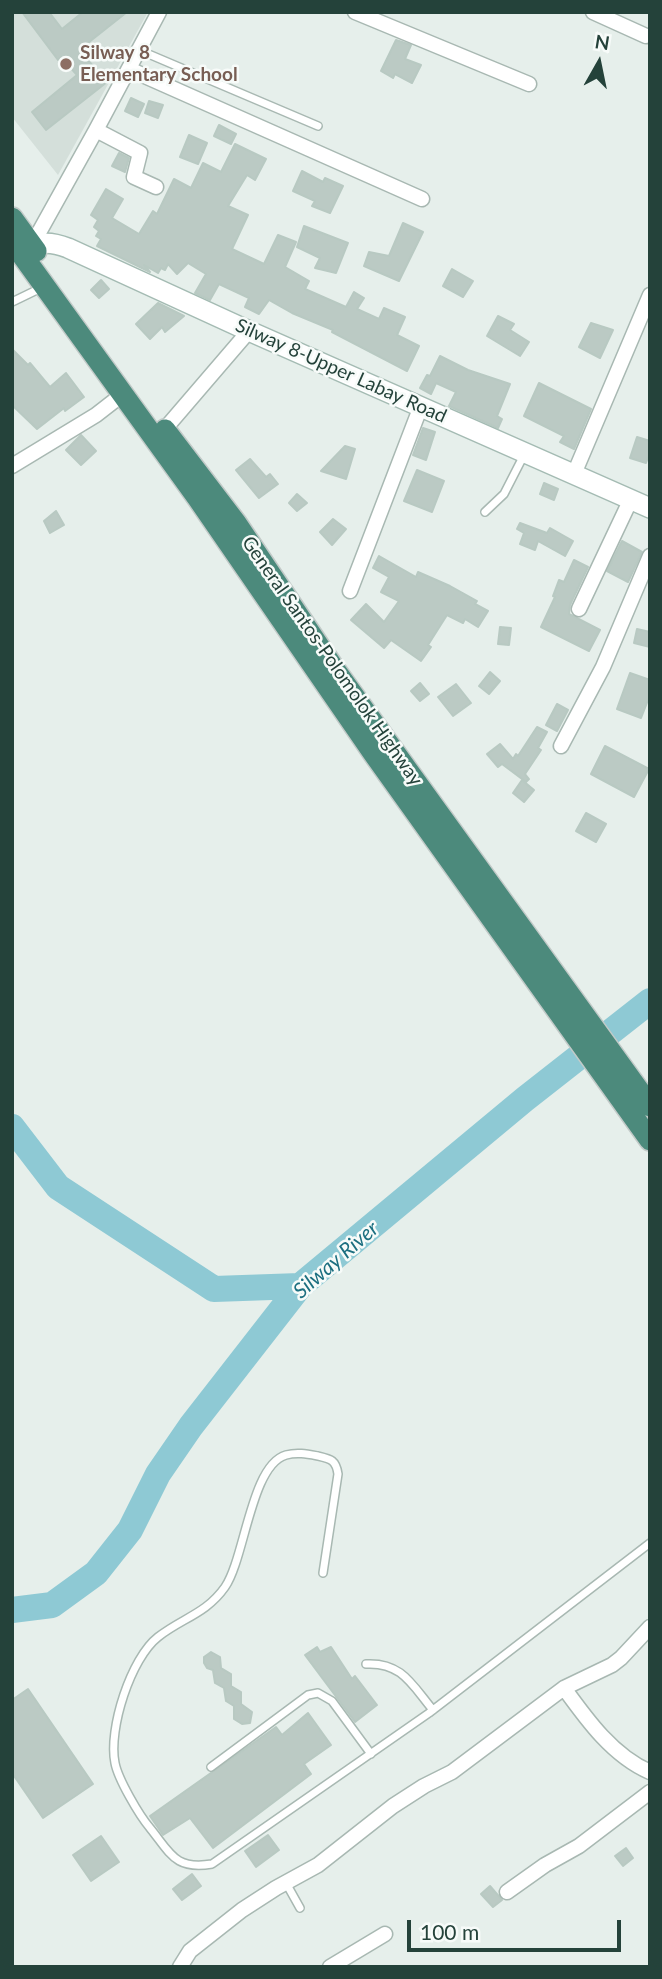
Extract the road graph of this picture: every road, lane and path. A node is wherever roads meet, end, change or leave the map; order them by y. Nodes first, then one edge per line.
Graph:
1 (159, 12) edge
2 (355, 12) edge
3 (593, 12) edge
4 (646, 36) dead end
5 (139, 50) junction
6 (129, 69) junction
7 (529, 84) dead end
8 (318, 126) dead end
9 (96, 131) junction
10 (156, 187) dead end
11 (422, 199) dead end
12 (12, 218) edge
13 (21, 246) edge
14 (45, 286) junction
15 (650, 295) edge
16 (12, 302) edge
17 (249, 331) junction
18 (124, 394) junction
19 (421, 406) junction
20 (164, 430) junction
21 (526, 452) junction
22 (12, 466) edge
23 (574, 474) junction
24 (631, 499) junction
25 (650, 508) edge
26 (485, 512) dead end
27 (650, 556) edge
28 (350, 591) dead end
29 (579, 609) dead end
30 (561, 746) dead end
31 (561, 1000) junction
32 (619, 1081) junction
33 (650, 1106) edge
34 (650, 1140) edge
35 (650, 1543) edge
36 (323, 1573) dead end
37 (650, 1627) edge
38 (366, 1664) dead end
39 (564, 1688) junction
40 (433, 1710) junction
41 (371, 1754) junction
42 (211, 1767) dead end
43 (650, 1772) edge
44 (650, 1792) edge
45 (286, 1882) junction
46 (507, 1892) dead end
47 (300, 1908) dead end
48 (385, 1934) dead end
49 (180, 1967) edge
50 (330, 1967) edge

1 - 5 street
2 - 7 street
3 - 4 street
5 - 6 street
5 - 8 lane
6 - 9 street
6 - 11 street
9 - 10 street
9 - 13 street
12 - 13 highway, General Santos-Polomolok Highway
13 - 14 highway
13 - 17 main road, Silway 8-Upper Labay Road
13 - 20 highway, General Santos-Polomolok Highway
14 - 16 lane
14 - 18 highway
15 - 23 street
17 - 19 main road, Silway 8-Upper Labay Road
17 - 20 street
18 - 22 street
18 - 31 highway
19 - 21 main road, Silway 8-Upper Labay Road
19 - 28 street
20 - 31 highway, General Santos-Polomolok Highway
21 - 23 main road, Silway 8-Upper Labay Road
21 - 26 lane
23 - 24 main road, Silway 8-Upper Labay Road
24 - 25 main road, Silway 8-Upper Labay Road
24 - 29 street
27 - 30 street
31 - 32 highway
32 - 33 highway
32 - 34 highway
35 - 40 lane
36 - 41 lane
37 - 39 street
38 - 40 lane
39 - 43 street
39 - 45 street
40 - 41 lane
41 - 42 lane
44 - 46 street
45 - 47 lane
45 - 49 street
48 - 50 street

